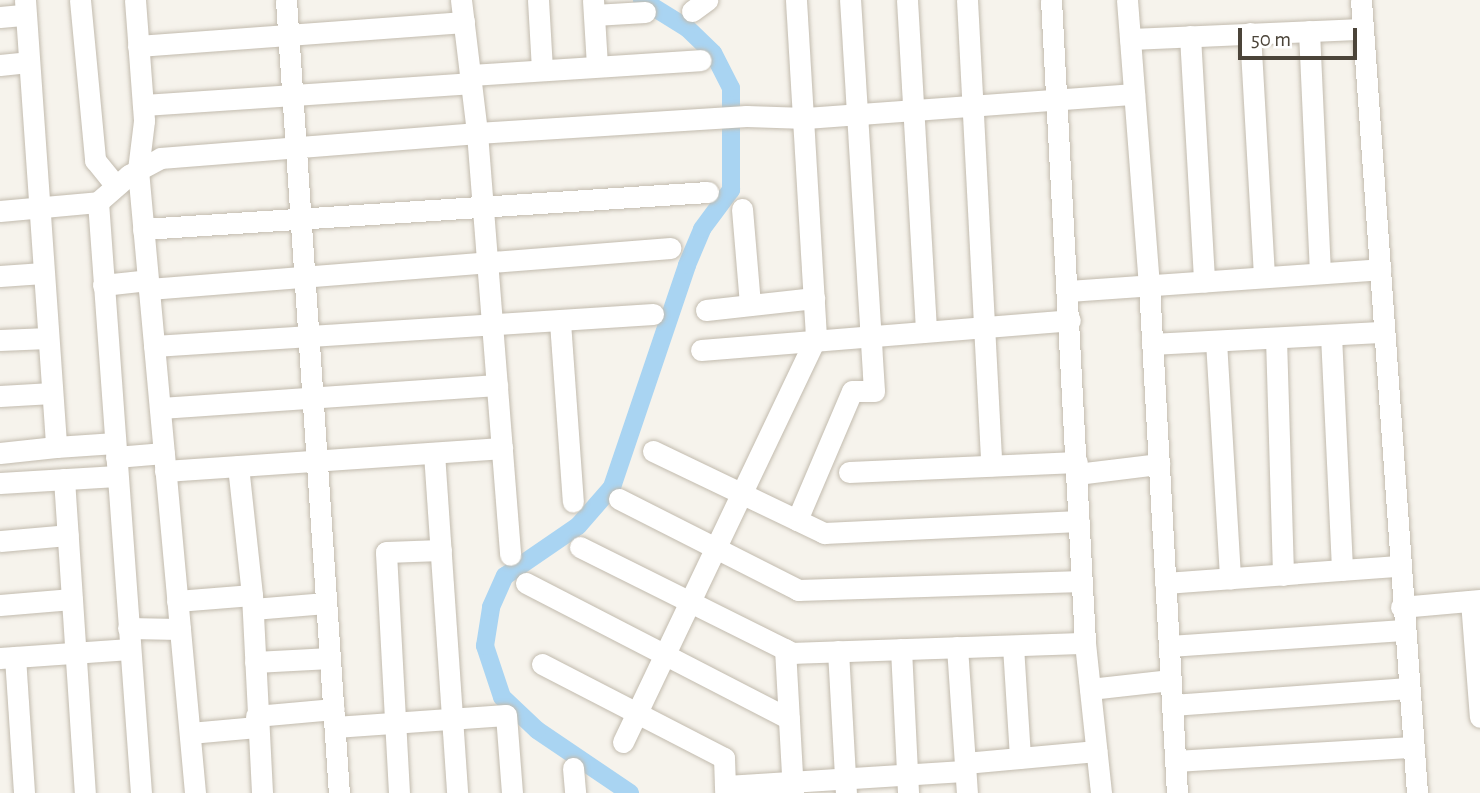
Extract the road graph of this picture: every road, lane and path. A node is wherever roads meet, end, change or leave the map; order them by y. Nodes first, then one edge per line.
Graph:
1 (80, 0) edge
2 (135, 0) edge
3 (286, 0) edge
4 (461, 0) edge
5 (538, 0) edge
6 (796, 0) edge
7 (850, 0) edge
8 (907, 0) edge
9 (967, 0) edge
10 (1051, 0) edge
11 (1127, 0) edge
12 (1361, 0) edge
13 (593, 7) edge
14 (25, 8) edge
15 (645, 12) dead end
16 (0, 17) edge
17 (464, 22) junction
18 (1363, 29) junction
19 (1308, 31) junction
20 (1250, 33) junction
21 (288, 35) junction
22 (1190, 36) junction
23 (1130, 39) junction
24 (138, 46) junction
25 (701, 60) dead end
26 (29, 62) junction
27 (0, 65) edge
28 (597, 66) junction
29 (542, 70) junction
30 (470, 79) junction
31 (1135, 94) junction
32 (292, 95) junction
33 (1059, 99) junction
34 (143, 105) junction
35 (976, 105) junction
36 (915, 109) junction
37 (859, 114) junction
38 (806, 118) junction
39 (477, 132) junction
40 (295, 149) junction
41 (138, 170) junction
42 (116, 186) junction
43 (708, 191) dead end
44 (98, 202) junction
45 (482, 207) junction
46 (40, 208) junction
47 (742, 209) dead end
48 (0, 211) edge
49 (300, 219) junction
50 (143, 229) junction
51 (670, 248) dead end
52 (486, 262) junction
53 (1380, 269) junction
54 (43, 273) junction
55 (1320, 273) junction
56 (0, 276) edge
57 (304, 277) junction
58 (1264, 277) junction
59 (1204, 282) junction
60 (103, 285) junction
61 (148, 285) junction
62 (1149, 285) junction
63 (1068, 291) junction
64 (814, 298) junction
65 (750, 305) junction
66 (706, 310) dead end
67 (653, 314) dead end
68 (1070, 320) junction
69 (560, 322) junction
70 (985, 326) junction
71 (492, 327) junction
72 (926, 330) junction
73 (1384, 332) junction
74 (873, 333) junction
75 (1331, 335) junction
76 (308, 337) junction
77 (816, 337) junction
78 (48, 338) junction
79 (1276, 338) junction
80 (0, 340) edge
81 (1216, 341) junction
82 (1152, 344) junction
83 (154, 346) junction
84 (701, 350) dead end
85 (497, 385) junction
86 (52, 393) junction
87 (0, 396) edge
88 (312, 398) junction
89 (160, 408) junction
90 (56, 447) junction
91 (502, 448) junction
92 (653, 452) dead end
93 (0, 453) edge
94 (434, 453) junction
95 (116, 459) junction
96 (316, 460) junction
97 (165, 462) junction
98 (1159, 464) junction
99 (991, 465) junction
100 (238, 466) junction
101 (1077, 468) junction
102 (849, 472) dead end
103 (64, 479) junction
104 (0, 483) edge
105 (741, 495) junction
106 (619, 499) dead end
107 (573, 502) dead end
108 (797, 520) junction
109 (1079, 521) junction
110 (68, 535) junction
111 (0, 541) edge
112 (580, 547) dead end
113 (715, 548) junction
114 (441, 550) junction
115 (510, 555) dead end
116 (1398, 566) junction
117 (1342, 570) junction
118 (1283, 575) junction
119 (1230, 579) junction
120 (1082, 580) junction
121 (526, 583) dead end
122 (1165, 583) junction
123 (72, 599) junction
124 (177, 601) junction
125 (1476, 601) edge
126 (252, 602) junction
127 (326, 603) junction
128 (688, 604) junction
129 (0, 605) edge
130 (1401, 607) junction
131 (180, 629) junction
132 (1403, 630) junction
133 (129, 639) junction
134 (1085, 643) junction
135 (1013, 646) junction
136 (1169, 646) junction
137 (957, 647) junction
138 (785, 649) junction
139 (901, 649) junction
140 (838, 651) junction
141 (76, 653) junction
142 (664, 656) junction
143 (7, 658) edge
144 (330, 658) junction
145 (255, 662) junction
146 (542, 664) dead end
147 (1170, 680) junction
148 (1090, 688) junction
149 (1408, 688) junction
150 (1172, 705) junction
151 (637, 713) junction
152 (1480, 717) edge
153 (334, 718) junction
154 (452, 719) junction
155 (789, 719) junction
156 (257, 721) junction
157 (396, 723) junction
158 (190, 733) junction
159 (623, 742) dead end
160 (1413, 747) junction
161 (1096, 751) junction
162 (1020, 758) junction
163 (1175, 761) junction
164 (965, 767) junction
165 (573, 768) dead end
166 (907, 784) edge
167 (846, 786) edge
168 (792, 787) edge
169 (725, 789) edge
170 (24, 793) edge
171 (85, 793) edge
172 (141, 793) edge
173 (195, 793) edge
174 (262, 793) edge
175 (339, 793) edge
176 (399, 793) edge
177 (457, 793) edge
178 (512, 793) edge
179 (575, 793) edge
180 (967, 793) edge
181 (1101, 793) edge
182 (1177, 793) edge
183 (1417, 793) edge

1 - 42 street
2 - 24 street
3 - 21 street
4 - 17 street
5 - 29 street
6 - 38 street
7 - 37 street
8 - 36 street
9 - 35 street
10 - 33 street
11 - 23 street
12 - 18 street
13 - 15 street
13 - 28 street
14 - 16 street
14 - 26 street
17 - 21 street
17 - 30 street
18 - 19 street
18 - 53 street
19 - 20 street
19 - 55 street
20 - 22 street
20 - 58 street
21 - 24 street
21 - 32 street
22 - 23 street
22 - 59 street
23 - 31 street
24 - 34 street
25 - 28 street
26 - 27 street
26 - 46 street
28 - 29 street
29 - 30 street
30 - 32 street
30 - 39 street
31 - 33 street
31 - 62 street
32 - 34 street
32 - 40 street
33 - 35 street
33 - 63 street
34 - 41 street
35 - 36 street
35 - 70 street
36 - 37 street
36 - 72 street
37 - 38 street
37 - 74 street
38 - 39 street
38 - 64 street
39 - 40 street
39 - 45 street
40 - 41 street
40 - 49 street
41 - 42 street
41 - 50 street
42 - 44 street
43 - 45 street
44 - 46 street
44 - 60 street
45 - 49 street
45 - 52 street
46 - 48 street
46 - 54 street
47 - 65 street
49 - 50 street
49 - 57 street
50 - 61 street
51 - 52 street
52 - 57 street
52 - 71 street
53 - 55 street
53 - 73 street
54 - 56 street
54 - 78 street
55 - 58 street
57 - 61 street
57 - 76 street
58 - 59 street
59 - 62 street
60 - 61 street
60 - 95 street
61 - 83 street
62 - 63 street
62 - 82 street
63 - 68 street
64 - 65 street
64 - 77 street
65 - 66 street
67 - 69 street
68 - 70 street
68 - 101 street
69 - 71 street
69 - 107 street
70 - 72 street
70 - 99 street
71 - 76 street
71 - 85 street
72 - 74 street
73 - 75 street
73 - 116 street
74 - 77 street
74 - 108 street
75 - 79 street
75 - 117 street
76 - 83 street
76 - 88 street
77 - 84 street
77 - 105 street
78 - 80 street
78 - 86 street
79 - 81 street
79 - 118 street
81 - 82 street
81 - 119 street
82 - 98 street
83 - 89 street
85 - 88 street
85 - 91 street
86 - 87 street
86 - 90 street
88 - 89 street
88 - 96 street
89 - 97 street
90 - 93 street
90 - 95 street
91 - 94 street
91 - 115 street
92 - 105 street
94 - 96 street
94 - 114 street
95 - 97 street
95 - 103 street
95 - 133 street
96 - 100 street
96 - 127 street
97 - 100 street
97 - 124 street
98 - 101 street
98 - 122 street
99 - 101 street
99 - 102 street
100 - 126 street
101 - 109 street
103 - 104 street
103 - 110 street
105 - 108 street
105 - 113 street
106 - 113 street
108 - 109 street
109 - 120 street
110 - 111 street
110 - 123 street
112 - 128 street
113 - 120 street
113 - 128 street
114 - 154 street
114 - 157 street
116 - 117 street
116 - 130 street
117 - 118 street
118 - 119 street
119 - 122 street
120 - 134 street
121 - 142 street
122 - 136 street
123 - 129 street
123 - 141 street
124 - 126 street
124 - 131 street
125 - 130 street
125 - 152 street
126 - 127 street
126 - 145 street
127 - 144 street
128 - 138 street
128 - 142 street
130 - 132 street
131 - 133 street
131 - 158 street
132 - 136 street
132 - 149 street
133 - 141 street
133 - 172 street
134 - 135 street
134 - 148 street
135 - 137 street
135 - 162 street
136 - 147 street
137 - 139 street
137 - 164 street
138 - 140 street
138 - 155 street
139 - 140 street
139 - 166 street
140 - 167 street
141 - 143 street
141 - 171 street
142 - 151 street
142 - 155 street
143 - 170 street
144 - 145 street
144 - 153 street
145 - 156 street
146 - 151 street
147 - 148 street
147 - 150 street
148 - 161 street
149 - 150 street
149 - 160 street
150 - 163 street
151 - 159 street
151 - 169 street
153 - 156 street
153 - 157 street
153 - 175 street
154 - 157 street
154 - 177 street
154 - 178 street
155 - 168 street
156 - 158 street
156 - 174 street
157 - 176 street
158 - 173 street
160 - 163 street
160 - 183 street
161 - 162 street
161 - 181 street
162 - 164 street
163 - 182 street
164 - 166 street
164 - 180 street
165 - 179 street
166 - 167 street
167 - 168 street
168 - 169 street

